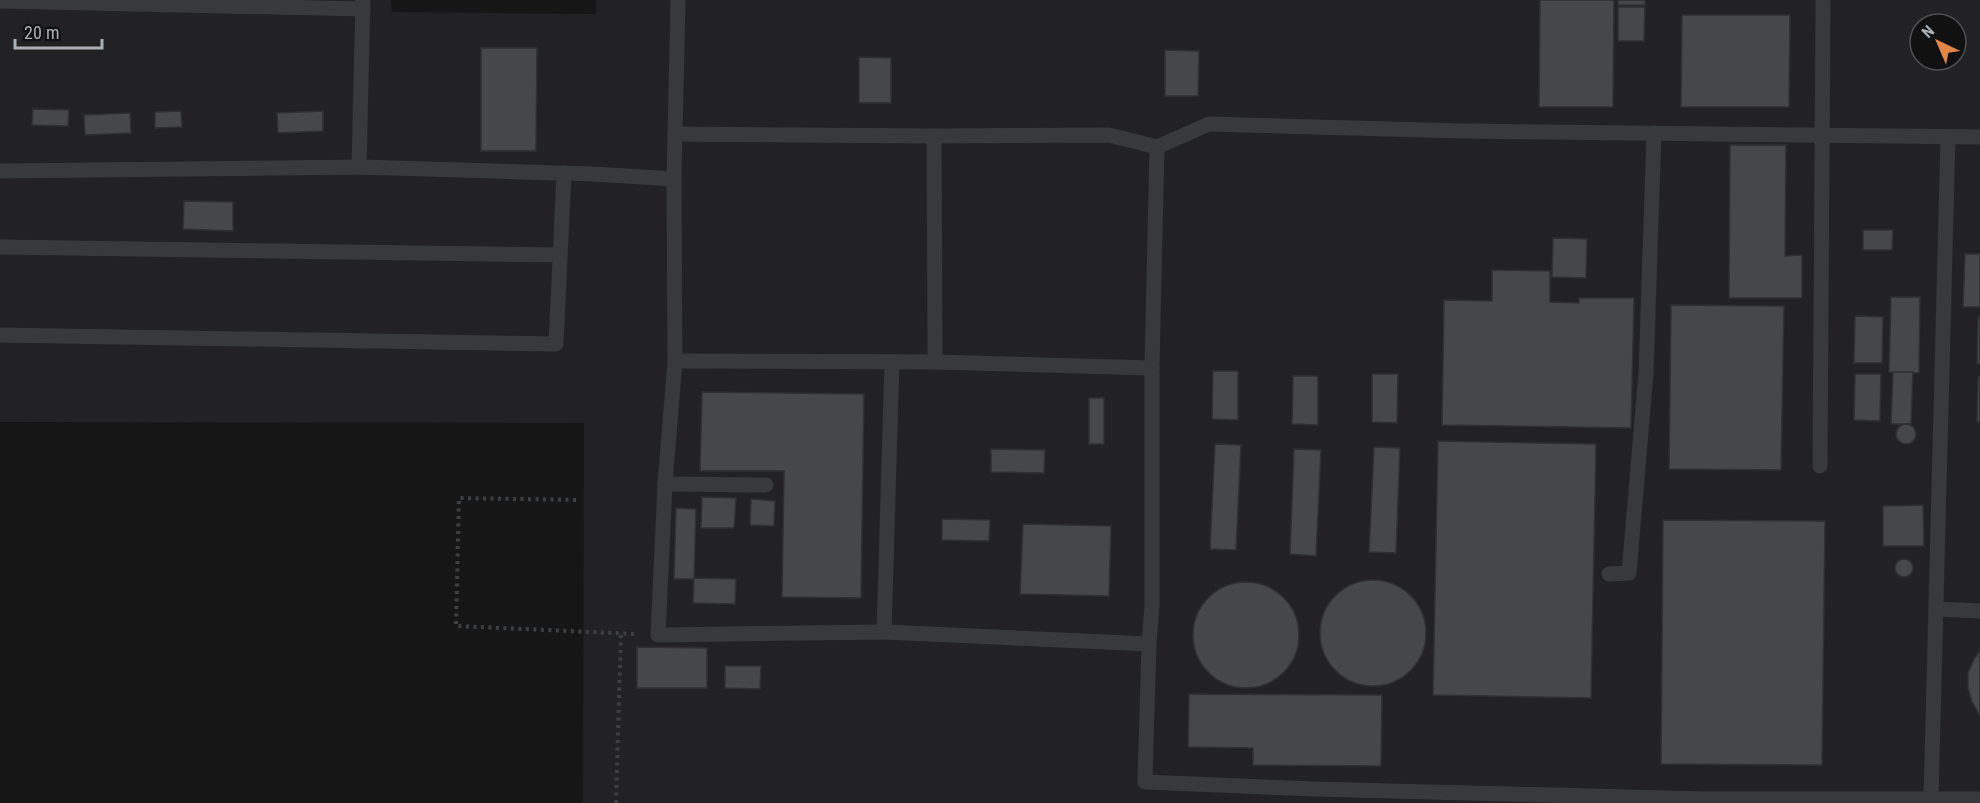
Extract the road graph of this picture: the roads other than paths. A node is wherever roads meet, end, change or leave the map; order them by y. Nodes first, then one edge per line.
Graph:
1 (678, 0) edge
2 (1823, 0) edge
3 (0, 2) edge
4 (363, 4) edge
5 (1654, 133) junction
6 (675, 134) junction
7 (1821, 134) junction
8 (934, 136) junction
9 (1947, 137) junction
10 (1980, 137) edge
11 (1157, 147) junction
12 (359, 167) junction
13 (0, 171) edge
14 (564, 173) junction
15 (674, 179) junction
16 (0, 247) edge
17 (560, 255) junction
18 (0, 335) edge
19 (675, 361) junction
20 (892, 362) junction
21 (935, 362) junction
22 (1152, 368) junction
23 (1820, 466) dead end
24 (664, 484) junction
25 (766, 485) dead end
26 (1609, 574) dead end
27 (1937, 609) junction
28 (1980, 611) edge
29 (884, 632) junction
30 (1149, 644) junction
31 (1313, 796) edge
32 (1931, 798) junction
33 (1980, 799) edge

1 - 6 lane
2 - 7 lane
3 - 4 lane
4 - 12 lane
5 - 7 lane
5 - 11 lane
5 - 26 lane
6 - 8 lane
6 - 15 lane
7 - 9 lane
7 - 23 lane
8 - 11 lane
8 - 21 lane
9 - 10 lane
9 - 27 lane
11 - 22 lane
12 - 13 lane
12 - 14 lane
14 - 15 lane
14 - 17 lane
15 - 19 lane
16 - 17 lane
17 - 18 lane
19 - 20 lane
19 - 24 lane
20 - 21 lane
20 - 29 lane
21 - 22 lane
22 - 30 lane
24 - 25 lane
24 - 29 lane
27 - 28 lane
27 - 32 lane
29 - 30 lane
30 - 31 lane
31 - 32 lane
32 - 33 lane

